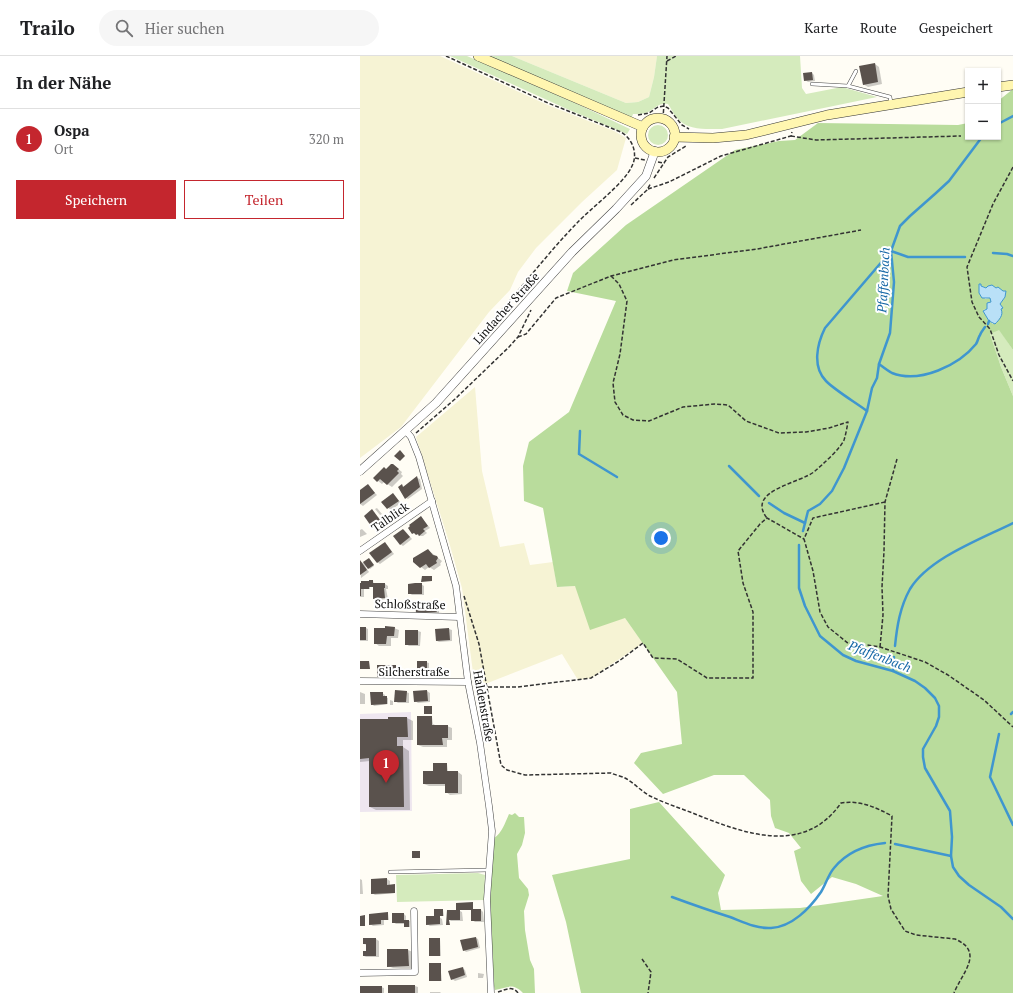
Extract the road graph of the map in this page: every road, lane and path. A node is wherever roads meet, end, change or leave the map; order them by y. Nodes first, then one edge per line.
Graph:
1 (446, 56) edge
2 (478, 56) edge
3 (666, 56) edge
4 (676, 56) edge
5 (667, 61) junction
6 (856, 71) dead end
7 (812, 84) dead end
8 (1013, 85) edge
9 (848, 86) junction
10 (1001, 87) edge
11 (965, 93) edge
12 (892, 105) junction
13 (663, 119) junction
14 (794, 123) junction
15 (643, 127) junction
16 (791, 136) junction
17 (961, 136) dead end
18 (674, 137) junction
19 (655, 151) junction
20 (664, 162) dead end
21 (1013, 167) edge
22 (647, 190) junction
23 (631, 193) junction
24 (631, 205) dead end
25 (861, 230) dead end
26 (611, 276) junction
27 (534, 307) dead end
28 (489, 333) dead end
29 (518, 337) junction
30 (1013, 381) edge
31 (409, 434) junction
32 (897, 459) dead end
33 (360, 471) edge
34 (432, 501) junction
35 (885, 502) junction
36 (767, 518) junction
37 (804, 539) junction
38 (360, 551) edge
39 (456, 586) junction
40 (360, 614) edge
41 (459, 616) junction
42 (880, 647) junction
43 (360, 681) edge
44 (468, 682) junction
45 (488, 687) junction
46 (1013, 727) edge
47 (488, 870) junction
48 (390, 872) dead end
49 (414, 911) dead end
50 (642, 959) dead end
51 (360, 973) edge
52 (491, 993) edge
53 (496, 993) edge
54 (518, 993) edge
55 (648, 993) edge
56 (954, 993) edge

1 - 28 path
2 - 15 main road
3 - 5 path
4 - 5 path
5 - 13 path
6 - 9 lane
7 - 9 lane
8 - 10 main road
9 - 12 lane
11 - 12 main road
12 - 14 main road
13 - 15 main road
13 - 18 main road
14 - 16 path
14 - 18 main road
15 - 19 main road
16 - 17 path
16 - 22 path
18 - 19 main road
19 - 23 street, Lindacher Straße
20 - 22 path
21 - 30 path
22 - 23 path
22 - 24 path
23 - 31 street, Lindacher Straße
25 - 26 path
26 - 29 path
26 - 36 path
27 - 29 path
29 - 31 path
31 - 33 street, Lindacher Straße
31 - 34 street, Haldenstraße
32 - 35 path
34 - 38 street, Talblick
34 - 39 street, Haldenstraße
35 - 37 path
35 - 42 path
36 - 37 path
36 - 45 path
37 - 42 path
39 - 41 street, Haldenstraße
39 - 45 path
40 - 41 street, Schloßstraße
41 - 44 street, Haldenstraße
42 - 46 path
43 - 44 street, Silcherstraße
44 - 47 street, Haldenstraße
45 - 56 path
47 - 48 lane
47 - 52 street, Haldenstraße
49 - 51 street
50 - 55 path
53 - 54 path

